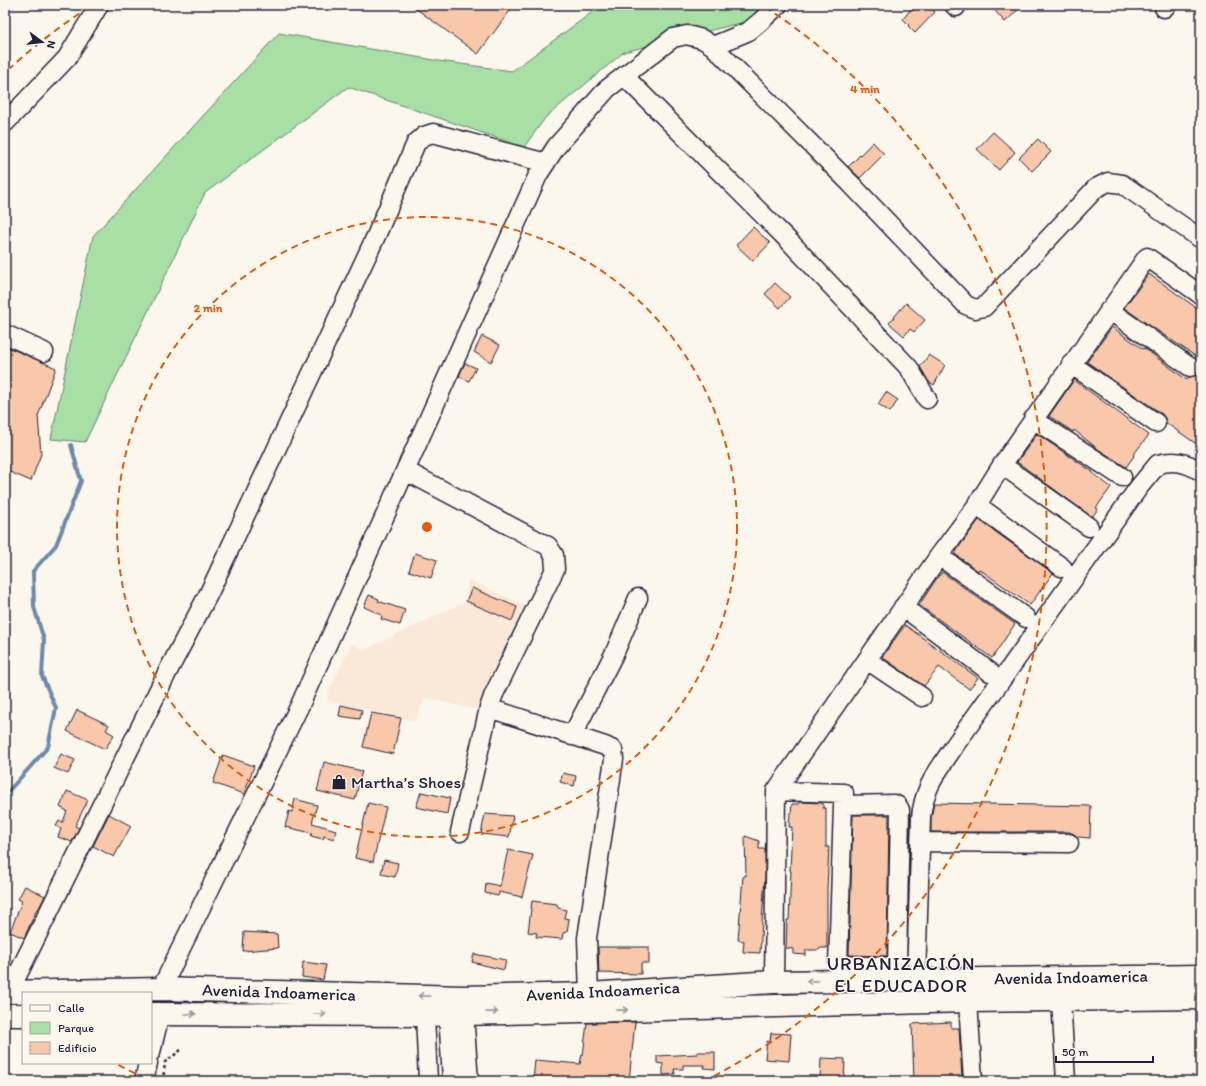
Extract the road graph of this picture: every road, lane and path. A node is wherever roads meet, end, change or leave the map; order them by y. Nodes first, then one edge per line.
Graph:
1 (99, 5) edge
2 (778, 5) edge
3 (713, 46) junction
4 (624, 76) junction
5 (5, 123) edge
6 (546, 163) junction
7 (1201, 239) edge
8 (1201, 295) edge
9 (1109, 310) junction
10 (5, 334) edge
11 (44, 352) dead end
12 (1071, 364) junction
13 (1190, 367) dead end
14 (928, 399) dead end
15 (1033, 419) junction
16 (1156, 424) dead end
17 (1002, 465) junction
18 (1200, 470) edge
19 (406, 471) junction
20 (1122, 476) dead end
21 (977, 504) junction
22 (1089, 527) dead end
23 (939, 556) junction
24 (1063, 568) dead end
25 (638, 598) dead end
26 (903, 607) junction
27 (1026, 618) dead end
28 (867, 660) junction
29 (990, 672) dead end
30 (922, 697) dead end
31 (489, 708) junction
32 (572, 736) junction
33 (776, 791) junction
34 (843, 805) junction
35 (460, 832) dead end
36 (920, 842) junction
37 (1068, 843) dead end
38 (1201, 976) edge
39 (916, 980) junction
40 (774, 982) junction
41 (161, 989) junction
42 (7, 992) edge
43 (589, 994) junction
44 (1201, 998) edge
45 (1061, 1000) junction
46 (968, 1001) junction
47 (455, 1005) junction
48 (156, 1014) edge
49 (425, 1014) junction
50 (5, 1015) edge
51 (22, 1015) edge
52 (152, 1044) edge
53 (450, 1049) junction
54 (181, 1050) dead end
55 (427, 1050) junction
56 (148, 1064) edge
57 (144, 1081) edge
58 (163, 1081) edge
59 (428, 1081) edge
60 (452, 1081) edge
61 (469, 1081) edge
62 (973, 1081) edge
63 (1066, 1081) edge

1 - 5 street
2 - 3 street
3 - 4 street
3 - 7 street
4 - 6 street
4 - 14 street
6 - 19 street
6 - 42 street
8 - 9 street
9 - 12 street
9 - 13 street
10 - 11 street
12 - 15 street
12 - 16 street
15 - 17 street
15 - 20 street
17 - 21 street
17 - 22 street
18 - 36 street
19 - 31 street
19 - 41 street
21 - 23 street
21 - 24 street
23 - 26 street
23 - 27 street
25 - 32 street
26 - 28 street
26 - 29 street
28 - 30 street
28 - 33 street
31 - 32 street
31 - 35 street
32 - 43 street
33 - 34 street
33 - 40 street
34 - 34 street
36 - 37 street
36 - 39 street
38 - 39 main road, Avenida Indoamerica
39 -> 40 main road, Avenida Indoamerica
40 - 43 main road, Avenida Indoamerica
41 - 42 main road, Avenida Indoamerica
47 -> 41 main road, Avenida Indoamerica
43 - 47 main road, Avenida Indoamerica
44 - 45 main road, Avenida Indoamerica
45 - 46 main road, Avenida Indoamerica
45 - 63 street
47 -> 46 main road, Avenida Indoamerica
46 - 62 street
47 - 49 main road, Avenida Indoamerica
47 - 53 street
47 - 61 street
48 -> 49 main road, Avenida Indoamerica
48 - 52 street
49 - 55 street
50 - 51 main road
53 - 55 street
53 - 60 street
54 - 58 path
55 - 59 street
56 - 57 street

